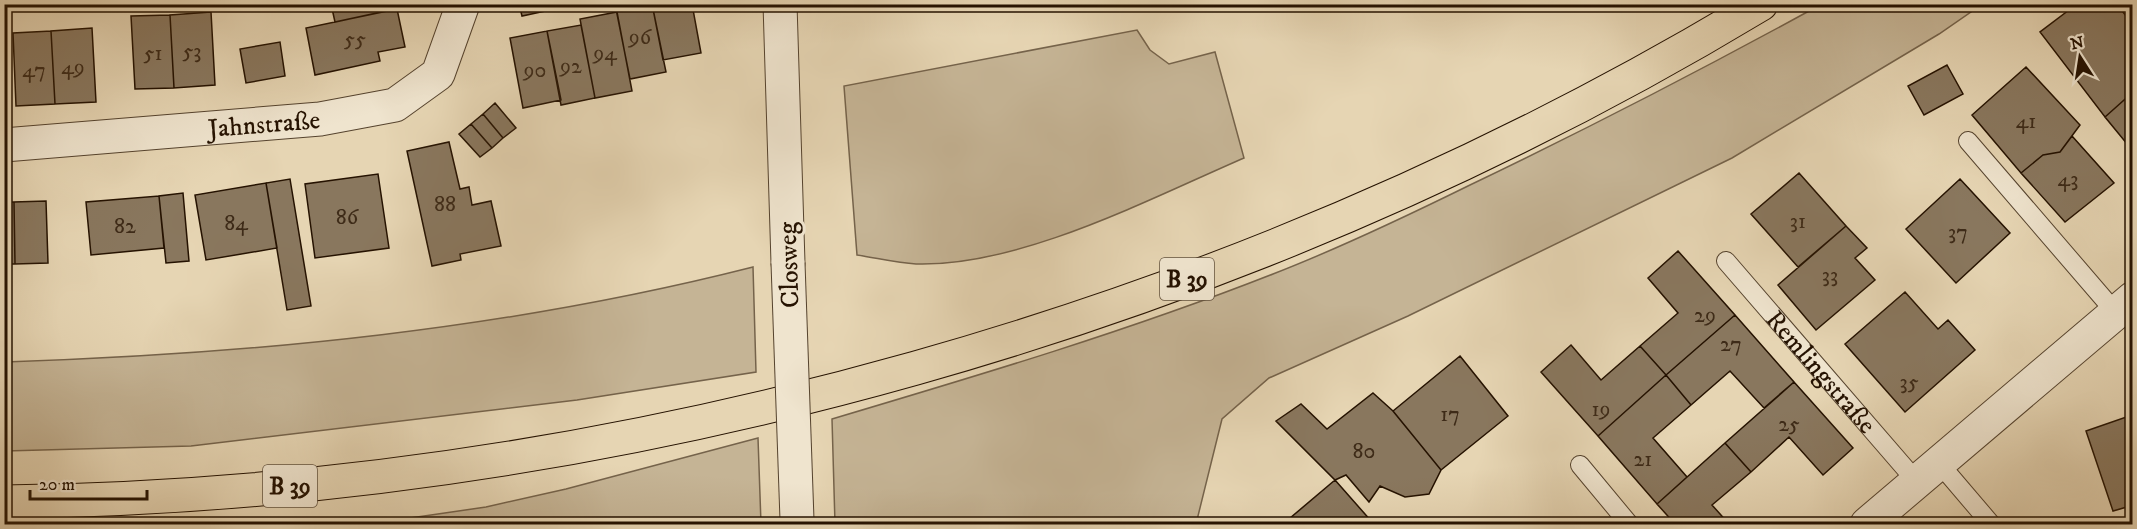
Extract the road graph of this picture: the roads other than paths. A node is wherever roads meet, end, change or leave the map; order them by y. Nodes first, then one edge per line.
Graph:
1 (463, 4) edge
2 (780, 4) edge
3 (1761, 4) edge
4 (1968, 141) dead end
5 (4, 146) edge
6 (1726, 261) dead end
7 (2125, 306) edge
8 (1580, 465) dead end
9 (1928, 472) junction
10 (4, 502) edge
11 (4, 513) edge
12 (797, 522) edge
13 (40, 525) edge
14 (1629, 525) edge
15 (1867, 525) edge
16 (1991, 525) edge

1 - 5 street, Jahnstraße
2 - 12 street, Closweg, bridge
3 - 10 main road, B 39
4 - 7 lane
6 - 9 lane, Remlingstraße
7 - 9 street
8 - 14 lane
9 - 15 street
9 - 16 lane, Remlingstraße
11 - 13 main road

